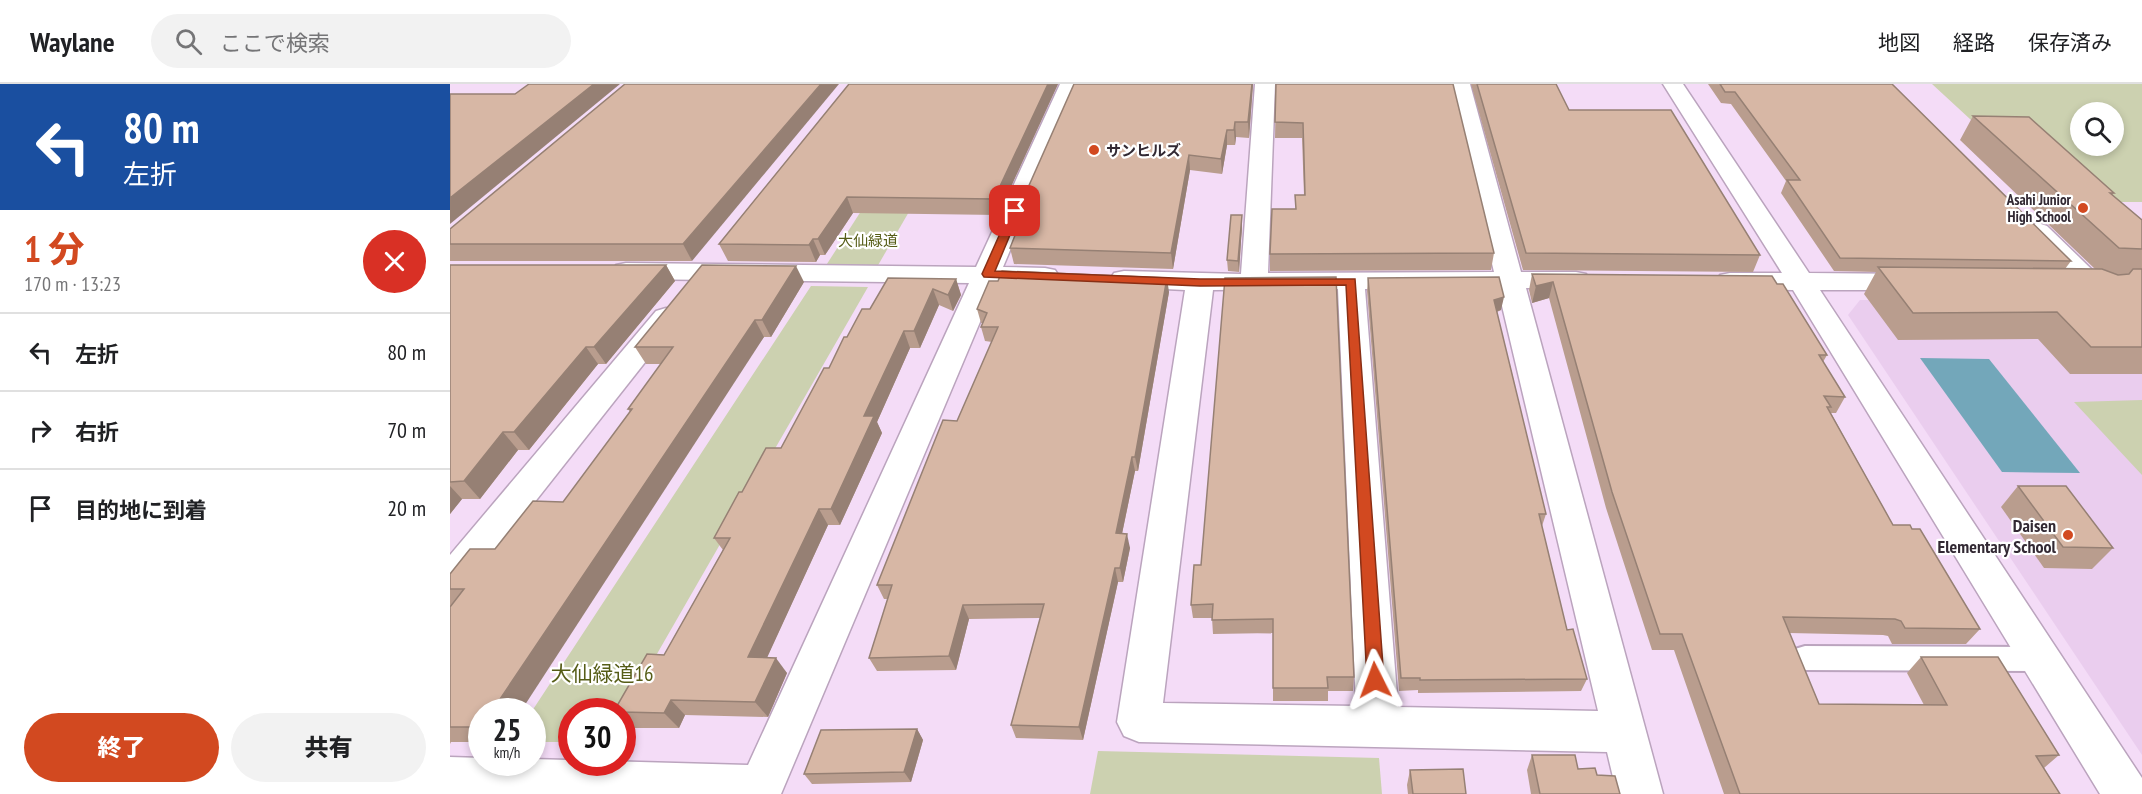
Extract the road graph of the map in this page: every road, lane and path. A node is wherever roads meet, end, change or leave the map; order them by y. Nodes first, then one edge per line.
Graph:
1 (1070, 84) edge
2 (1265, 84) edge
3 (1460, 84) edge
4 (1673, 84) edge
5 (2024, 218) edge
6 (726, 243) edge
7 (600, 271) edge
8 (704, 271) junction
9 (988, 274) junction
10 (1510, 280) junction
11 (1603, 280) edge
12 (1351, 281) junction
13 (1708, 281) edge
14 (1801, 281) junction
15 (1200, 282) junction
16 (1254, 282) junction
17 (1941, 283) edge
18 (2057, 284) edge
19 (2132, 285) edge
20 (2100, 292) junction
21 (450, 582) edge
22 (1805, 658) dead end
23 (2040, 659) junction
24 (1378, 726) junction
25 (1624, 732) junction
26 (450, 779) edge
27 (1640, 794) edge
28 (2126, 794) edge

1 - 9 street
2 - 16 street
3 - 10 street
4 - 14 street
5 - 20 street
6 - 8 street
7 - 8 street
8 - 9 street
8 - 21 street
9 - 15 street
9 - 26 street
10 - 11 street
10 - 12 street
10 - 25 street
12 - 16 street
12 - 24 street
13 - 14 street
14 - 17 street
14 - 23 street
15 - 16 street
15 - 24 street
18 - 20 street
19 - 20 street
22 - 23 lane
23 - 28 street
24 - 25 street
25 - 27 street

